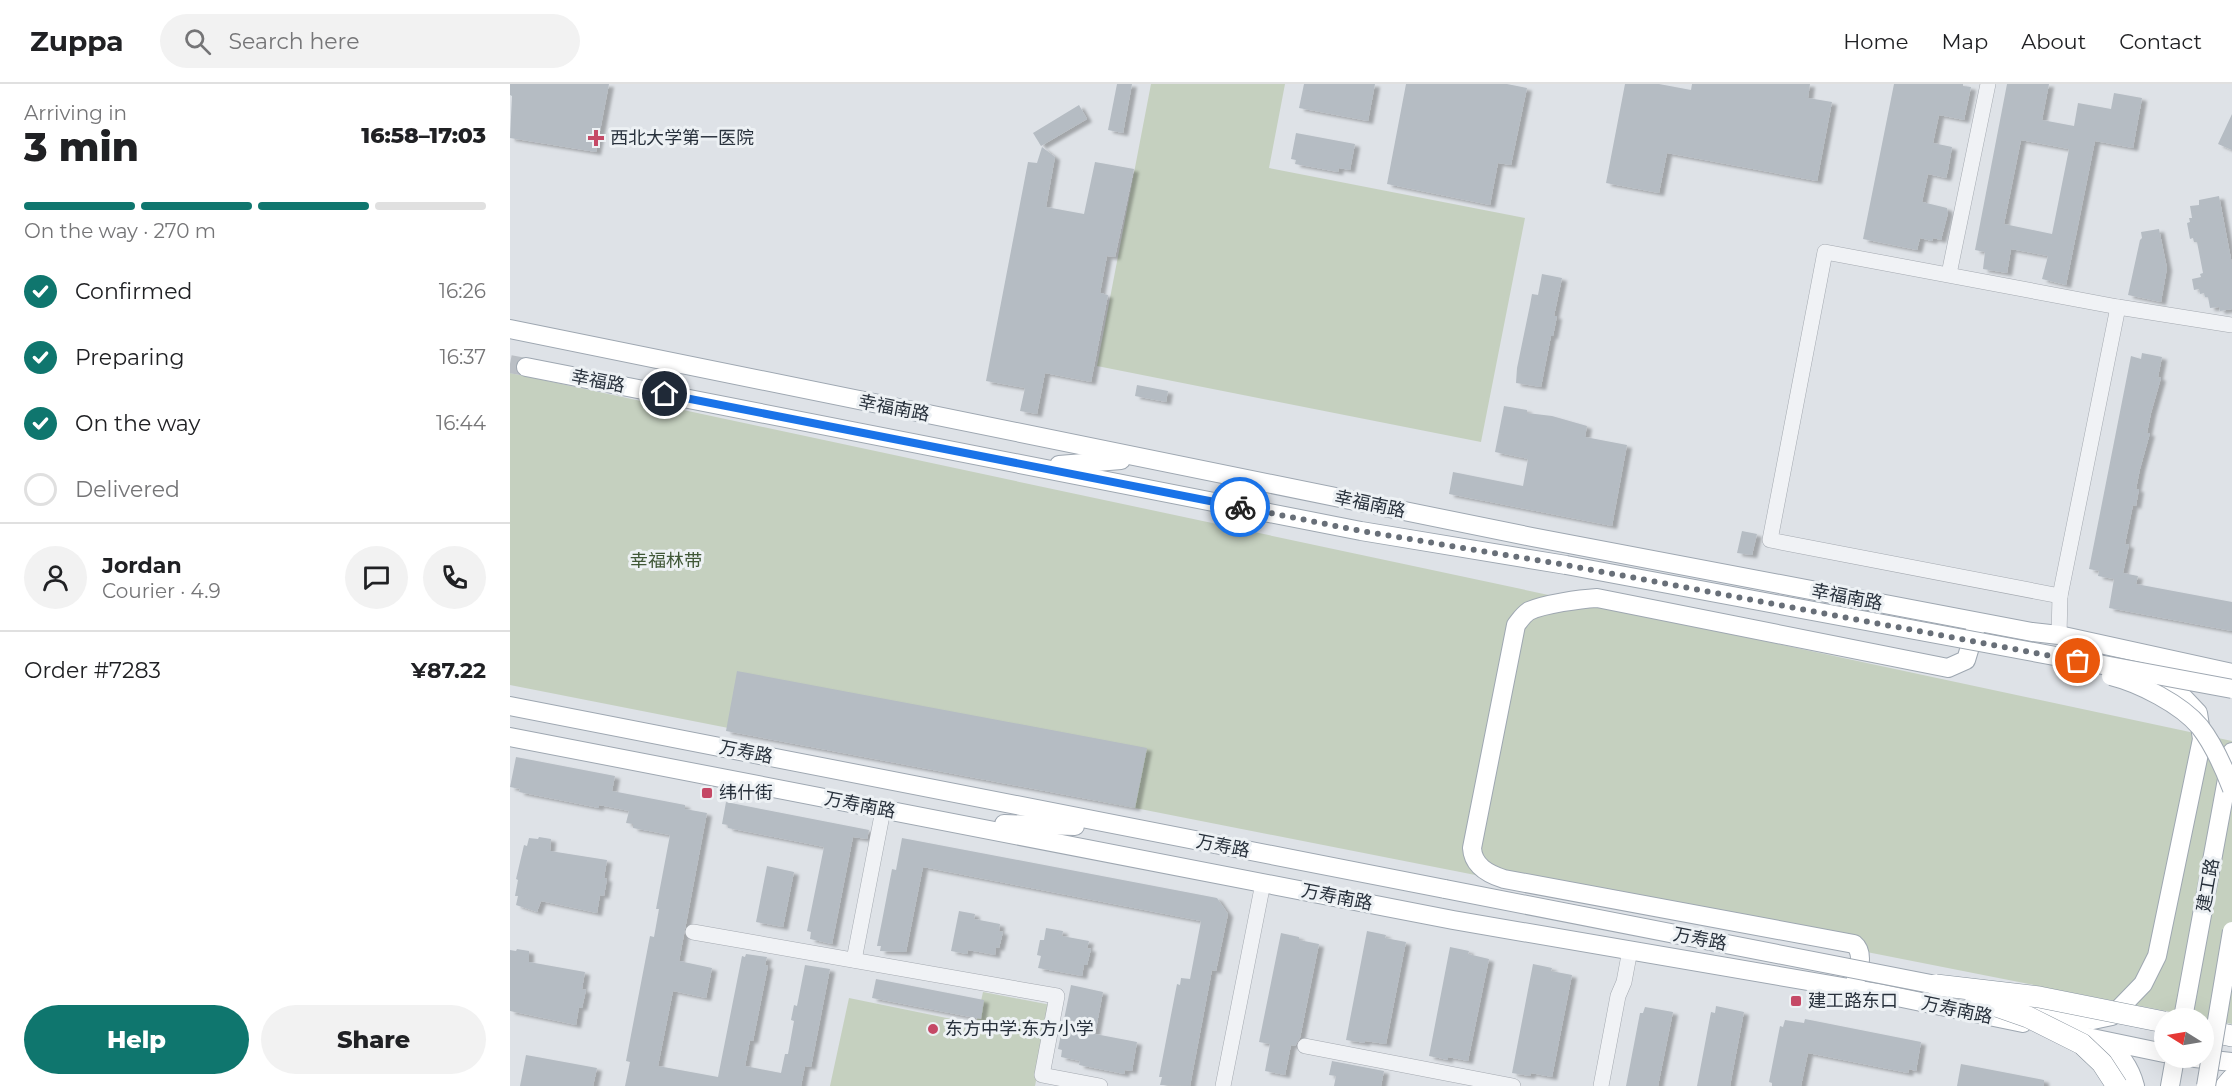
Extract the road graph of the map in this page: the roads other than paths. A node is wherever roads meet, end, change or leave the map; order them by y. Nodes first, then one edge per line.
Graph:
1 (1988, 84) edge
2 (1949, 274) junction
3 (2118, 307) junction
4 (2232, 325) edge
5 (510, 329) edge
6 (526, 367) tunnel mouth
7 (1144, 458) junction
8 (1037, 467) junction
9 (2060, 596) junction
10 (1977, 622) junction
11 (2060, 635) junction
12 (2105, 645) junction
13 (2014, 650) junction
14 (2232, 673) edge
15 (2232, 689) edge
16 (510, 706) edge
17 (510, 737) edge
18 (2232, 752) edge
19 (2232, 789) edge
20 (883, 810) junction
21 (948, 822) junction
22 (1128, 828) junction
23 (1263, 883) junction
24 (2232, 931) edge
25 (693, 932) dead end
26 (1630, 950) junction
27 (854, 960) junction
28 (1936, 985) junction
29 (1854, 989) junction
30 (2184, 1008) edge
31 (2154, 1020) edge
32 (2012, 1021) junction
33 (2214, 1032) edge
34 (2232, 1036) edge
35 (2100, 1040) junction
36 (1305, 1046) dead end
37 (2154, 1051) edge
38 (2214, 1060) edge
39 (2232, 1062) edge
40 (2173, 1068) edge
41 (2232, 1079) edge
42 (1101, 1086) edge
43 (1223, 1086) edge
44 (1513, 1086) edge
45 (1601, 1086) edge
46 (2117, 1086) edge
47 (2135, 1086) edge
48 (2170, 1086) edge
49 (2206, 1086) edge
50 (2226, 1086) edge

1 - 2 street
2 - 3 street
2 - 9 street
3 - 4 street
3 - 9 street
5 - 7 main road, 幸福南路
6 - 8 main road, 幸福路
7 - 8 main road
7 - 10 main road, 幸福南路
8 - 13 main road, 幸福路, bridge
9 - 11 street
10 - 11 main road, 幸福南路
10 - 29 main road
11 - 12 main road, 幸福南路
12 - 14 main road, 幸福南路
12 - 32 main road
13 - 15 main road, bridge
13 - 19 main road, bridge
16 - 22 main road, 万寿路
17 - 20 main road, 万寿南路
18 - 30 main road, 建工路
20 - 21 main road, 万寿南路
20 - 27 street
21 - 22 main road
21 - 23 main road, 万寿南路
22 - 28 main road, 万寿路, bridge
23 - 26 main road, 万寿南路
23 - 43 street
24 - 49 main road, bridge
25 - 27 street
26 - 29 main road, 万寿南路
26 - 45 street
27 - 42 street
28 - 31 highway, bridge
28 - 46 highway, bridge
29 - 32 main road, 万寿南路
32 - 35 main road, 万寿南路
33 - 34 highway
35 - 37 main road, 万寿南路
35 - 47 main road
36 - 44 street
38 - 39 main road
40 - 48 main road
41 - 50 highway

